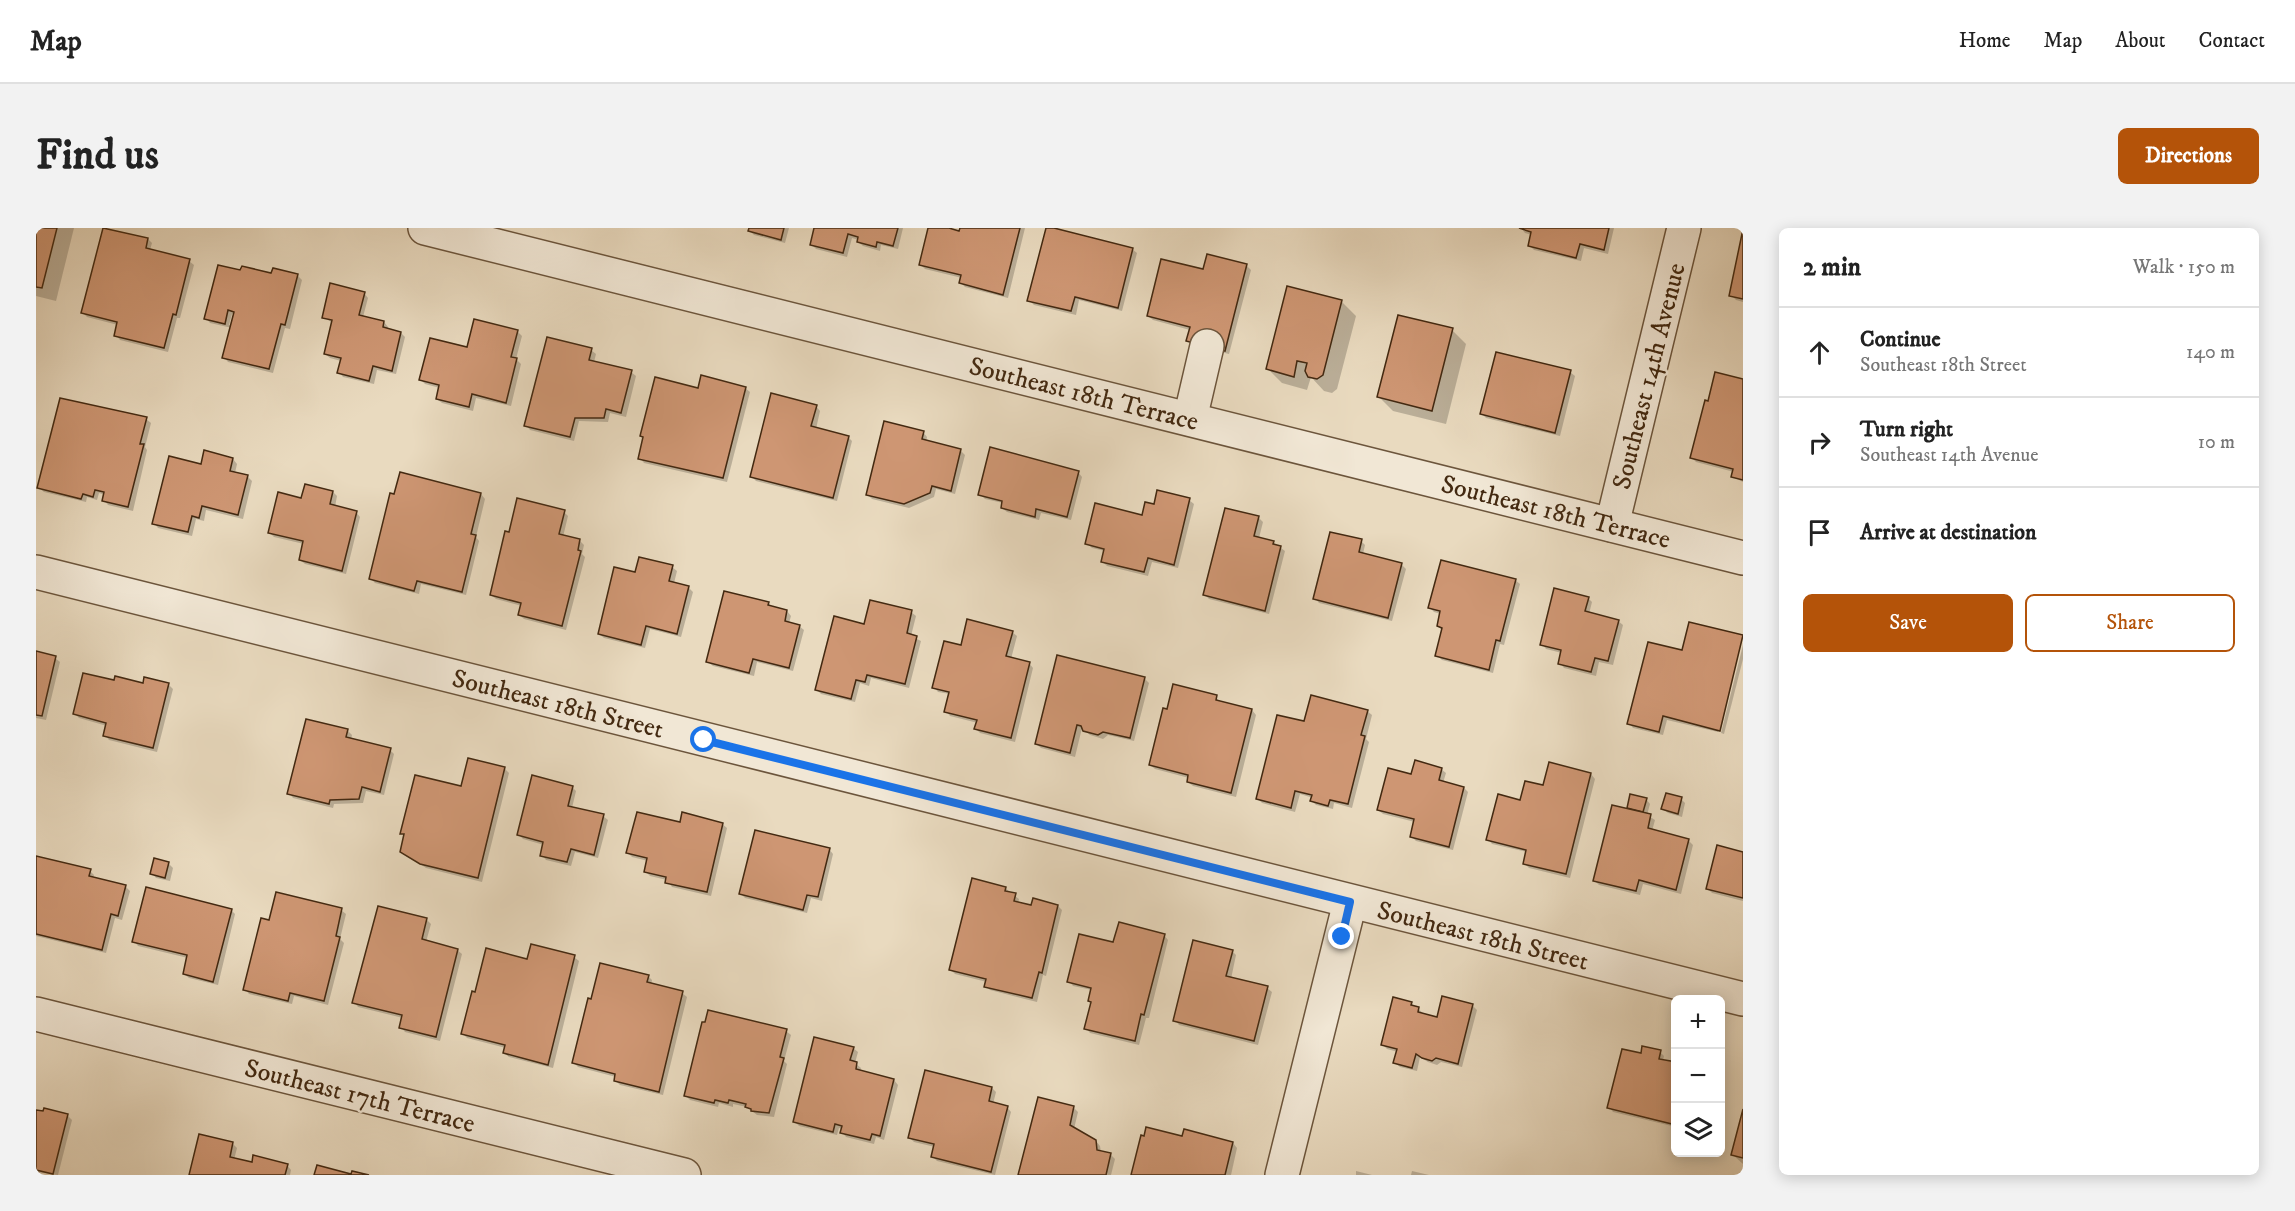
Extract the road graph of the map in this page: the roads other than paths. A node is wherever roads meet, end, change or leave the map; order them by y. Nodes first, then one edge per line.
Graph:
1 (425, 228) edge
2 (1684, 228) edge
3 (1207, 346) dead end
4 (1190, 419) junction
5 (1612, 525) junction
6 (1743, 558) edge
7 (36, 572) edge
8 (1350, 902) junction
9 (1743, 999) edge
10 (36, 1014) edge
11 (684, 1175) edge
12 (1282, 1175) edge

1 - 4 street, Southeast 18th Terrace
2 - 5 street, Southeast 14th Avenue
3 - 4 street
4 - 5 street, Southeast 18th Terrace
5 - 6 street, Southeast 18th Terrace
7 - 8 street, Southeast 18th Street
8 - 9 street, Southeast 18th Street
8 - 12 street
10 - 11 street, Southeast 17th Terrace

